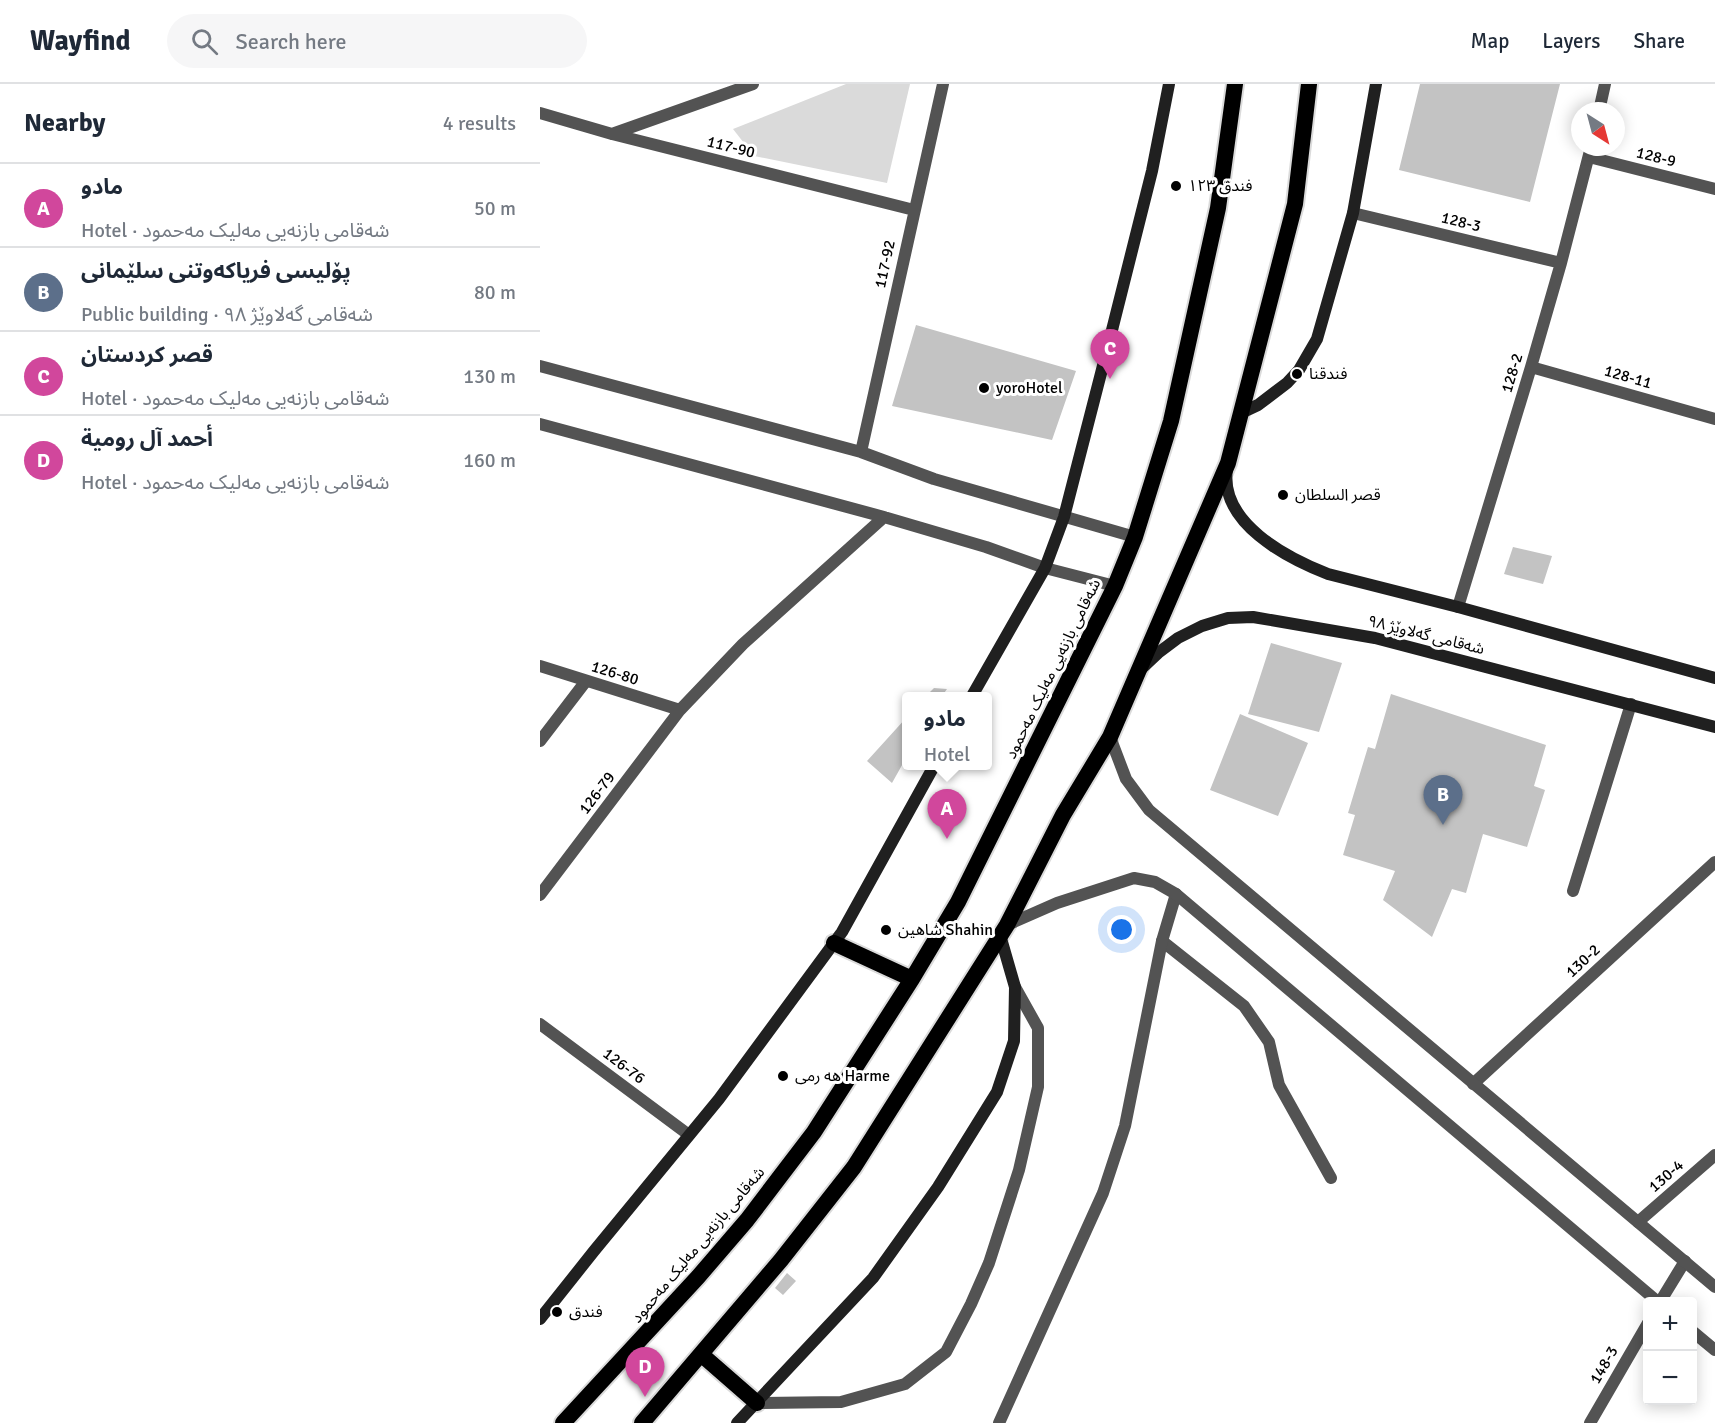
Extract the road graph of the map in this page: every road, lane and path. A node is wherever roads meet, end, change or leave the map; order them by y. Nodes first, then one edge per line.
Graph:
1 (753, 84) edge
2 (943, 84) edge
3 (1169, 84) edge
4 (1236, 84) edge
5 (1309, 84) edge
6 (1376, 84) edge
7 (1605, 84) edge
8 (1601, 102) edge
9 (540, 113) edge
10 (612, 134) junction
11 (1589, 156) edge
12 (1604, 156) edge
13 (1715, 189) edge
14 (914, 210) junction
15 (1353, 213) junction
16 (1561, 263) junction
17 (540, 366) edge
18 (1531, 367) junction
19 (1241, 413) junction
20 (1715, 419) edge
21 (540, 424) edge
22 (861, 452) junction
23 (1228, 463) junction
24 (884, 517) junction
25 (1064, 517) junction
26 (1135, 537) junction
27 (1045, 568) junction
28 (1115, 586) junction
29 (1458, 607) junction
30 (540, 666) edge
31 (1139, 671) junction
32 (1715, 678) edge
33 (586, 681) junction
34 (974, 692) edge
35 (1631, 704) junction
36 (680, 710) junction
37 (1715, 727) edge
38 (1110, 737) junction
39 (540, 741) edge
40 (931, 770) edge
41 (1715, 862) edge
42 (1574, 891) dead end
43 (1176, 894) junction
44 (540, 895) edge
45 (1003, 930) junction
46 (1162, 941) junction
47 (834, 943) junction
48 (912, 979) junction
49 (1015, 987) junction
50 (540, 1024) edge
51 (1473, 1084) junction
52 (689, 1135) junction
53 (1715, 1155) edge
54 (1331, 1178) dead end
55 (1638, 1222) junction
56 (1684, 1261) junction
57 (1715, 1287) edge
58 (1653, 1297) edge
59 (1662, 1297) edge
60 (540, 1319) edge
61 (1643, 1330) edge
62 (1697, 1335) edge
63 (1715, 1350) edge
64 (702, 1355) junction
65 (757, 1403) junction
66 (563, 1423) edge
67 (642, 1423) edge
68 (737, 1423) edge
69 (999, 1423) edge
70 (1590, 1423) edge

1 - 10 street
2 - 14 street, 117-92
3 - 25 main road
4 - 26 highway, شەقامی بازنەیی مەلیک مەحمود
5 - 19 highway
6 - 15 main road
7 - 8 street
9 - 10 street, 117-90
10 - 14 street, 117-90
11 - 16 street, 128-2
12 - 13 street, 128-9
14 - 22 street, 117-92
15 - 16 street, 128-3
15 - 19 main road
16 - 18 street, 128-2
17 - 22 street
18 - 20 street, 128-11
18 - 29 street, 128-2
19 - 23 highway
21 - 24 street
22 - 25 street
23 - 29 main road, شەقامی گەلاوێژ ٩٨
23 - 31 highway
24 - 27 street
24 - 36 street, 126-79
25 - 26 street
25 - 27 main road
26 - 28 highway, شەقامی بازنەیی مەلیک مەحمود
27 - 28 street
27 - 34 main road
28 - 48 highway, شەقامی بازنەیی مەلیک مەحمود
29 - 32 main road, شەقامی گەلاوێژ ٩٨
30 - 33 street, 126-80
31 - 35 main road, شەقامی گەلاوێژ ٩٨
31 - 38 highway
33 - 36 street, 126-80
33 - 39 street
35 - 37 main road, شەقامی گەلاوێژ ٩٨
35 - 42 street
36 - 44 street, 126-79
38 - 45 highway
38 - 51 street
40 - 47 main road
41 - 51 street, 130-2
43 - 45 street
43 - 46 street
43 - 58 street
45 - 49 main road
45 - 64 highway
46 - 54 street
46 - 69 street
47 - 48 highway
47 - 52 main road
48 - 66 highway, شەقامی بازنەیی مەلیک مەحمود
49 - 65 main road
49 - 65 street
50 - 52 street, 126-76
51 - 55 street
52 - 60 main road
53 - 55 street, 130-4
55 - 56 street
56 - 57 street
56 - 59 street
61 - 70 street, 148-3
62 - 63 street
64 - 65 highway
64 - 67 highway
65 - 68 main road

